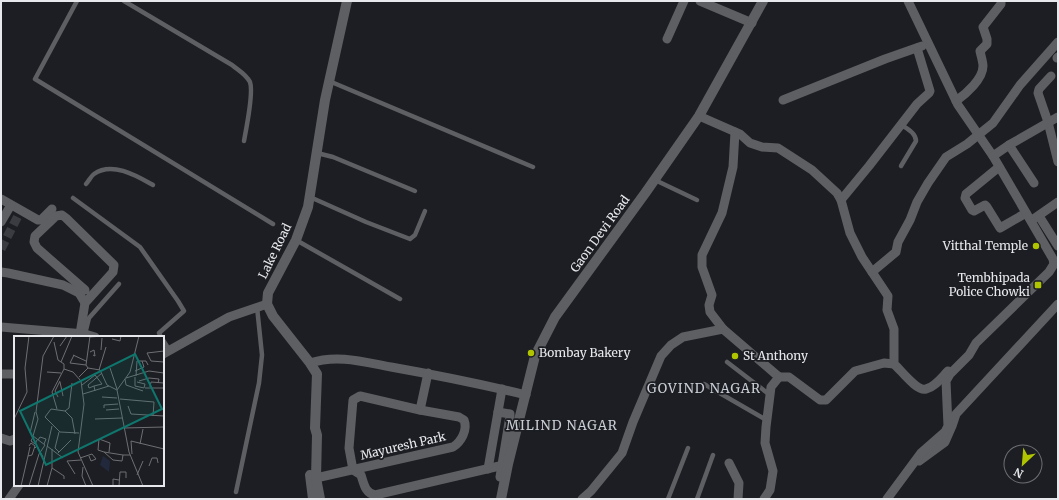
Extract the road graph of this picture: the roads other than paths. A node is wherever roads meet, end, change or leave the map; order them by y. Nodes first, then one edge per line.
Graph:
1 (77, 1) edge
2 (124, 1) edge
3 (347, 1) edge
4 (684, 1) edge
5 (700, 1) edge
6 (763, 1) edge
7 (908, 1) edge
8 (1001, 1) edge
9 (752, 23) junction
10 (667, 39) dead end
11 (1058, 42) edge
12 (929, 43) junction
13 (917, 48) junction
14 (1048, 75) dead end
15 (329, 81) junction
16 (783, 100) dead end
17 (956, 101) junction
18 (699, 116) junction
19 (1058, 117) edge
20 (1047, 122) junction
21 (901, 125) junction
22 (735, 132) junction
23 (978, 134) junction
24 (244, 141) dead end
25 (1009, 145) junction
26 (317, 153) junction
27 (993, 156) junction
28 (1058, 162) edge
29 (901, 166) dead end
30 (533, 167) dead end
31 (999, 167) junction
32 (655, 180) junction
33 (1034, 183) dead end
34 (86, 184) dead end
35 (153, 185) dead end
36 (415, 191) dead end
37 (310, 197) junction
38 (73, 198) dead end
39 (1, 199) edge
40 (697, 200) dead end
41 (841, 200) junction
42 (1058, 202) edge
43 (11, 205) junction
44 (52, 209) dead end
45 (425, 211) dead end
46 (1026, 213) junction
47 (1039, 216) junction
48 (1, 222) edge
49 (1031, 222) junction
50 (273, 224) dead end
51 (296, 240) junction
52 (1058, 246) edge
53 (1055, 257) edge
54 (1, 272) edge
55 (872, 272) junction
56 (120, 284) dead end
57 (86, 290) dead end
58 (400, 299) dead end
59 (85, 303) junction
60 (1058, 304) edge
61 (262, 305) junction
62 (1, 327) edge
63 (723, 329) junction
64 (82, 334) junction
65 (70, 335) edge
66 (91, 336) edge
67 (161, 336) edge
68 (976, 343) junction
69 (166, 353) edge
70 (727, 362) dead end
71 (310, 363) junction
72 (894, 364) junction
73 (428, 373) junction
74 (1, 374) edge
75 (14, 374) edge
76 (779, 376) junction
77 (704, 384) dead end
78 (502, 389) junction
79 (526, 395) junction
80 (770, 395) junction
81 (420, 410) junction
82 (498, 412) junction
83 (319, 415) dead end
84 (768, 421) junction
85 (1, 438) edge
86 (14, 439) edge
87 (688, 448) dead end
88 (713, 455) dead end
89 (729, 463) dead end
90 (913, 464) junction
91 (505, 465) junction
92 (488, 469) junction
93 (353, 470) junction
94 (315, 477) junction
95 (500, 477) dead end
96 (18, 486) edge
97 (236, 492) dead end
98 (9, 499) edge
99 (313, 499) edge
100 (320, 499) edge
101 (501, 499) edge
102 (582, 499) edge
103 (668, 499) edge
104 (697, 499) edge
105 (738, 499) edge
106 (764, 499) edge
107 (887, 499) edge

1 - 50 lane
2 - 24 lane
3 - 15 street, Lake Road
4 - 10 street
5 - 9 street
6 - 9 street, Gaon Devi Road
7 - 12 street
8 - 17 street
9 - 18 street, Gaon Devi Road
11 - 23 street
12 - 13 street
12 - 17 street
13 - 16 street
13 - 21 street
14 - 20 street
15 - 26 street, Lake Road
15 - 30 lane
17 - 23 street
18 - 22 street
18 - 32 street, Gaon Devi Road
19 - 20 street
20 - 25 street
20 - 28 street
21 - 29 lane
21 - 41 street
22 - 41 street
22 - 63 street
23 - 27 street
23 - 55 street
25 - 27 street
25 - 33 street
26 - 36 lane
26 - 37 street, Lake Road
27 - 31 street
31 - 46 street
31 - 46 street
32 - 40 lane
32 - 79 street, Gaon Devi Road
34 - 35 lane
37 - 45 lane
37 - 51 street, Lake Road
38 - 67 lane
39 - 43 street
41 - 55 street
42 - 47 street
43 - 44 street
43 - 48 street
46 - 49 street
47 - 49 street
47 - 52 street
49 - 53 street
51 - 58 lane
51 - 61 street, Lake Road
53 - 68 street
54 - 59 street
55 - 72 street
56 - 64 lane
57 - 59 street
59 - 64 street
60 - 90 street
61 - 69 street
61 - 71 street
61 - 97 lane
62 - 65 street
63 - 76 street
63 - 102 street
64 - 65 street
64 - 66 street
68 - 72 street
68 - 90 street
70 - 80 lane
71 - 73 street
71 - 94 street
72 - 76 street
73 - 78 street
73 - 81 street
74 - 75 street
76 - 80 street
77 - 84 lane
78 - 79 street
78 - 82 street
79 - 91 street, Gaon Devi Road
80 - 84 street
81 - 93 street
81 - 93 street, Mayuresh Park
82 - 91 street
82 - 92 street
83 - 94 street
84 - 106 street
85 - 86 street
87 - 103 lane
88 - 104 lane
89 - 105 street
90 - 107 street
91 - 92 street
91 - 95 street
91 - 101 street, Gaon Devi Road
92 - 93 street
93 - 94 street
94 - 99 street
94 - 100 street
96 - 98 street

